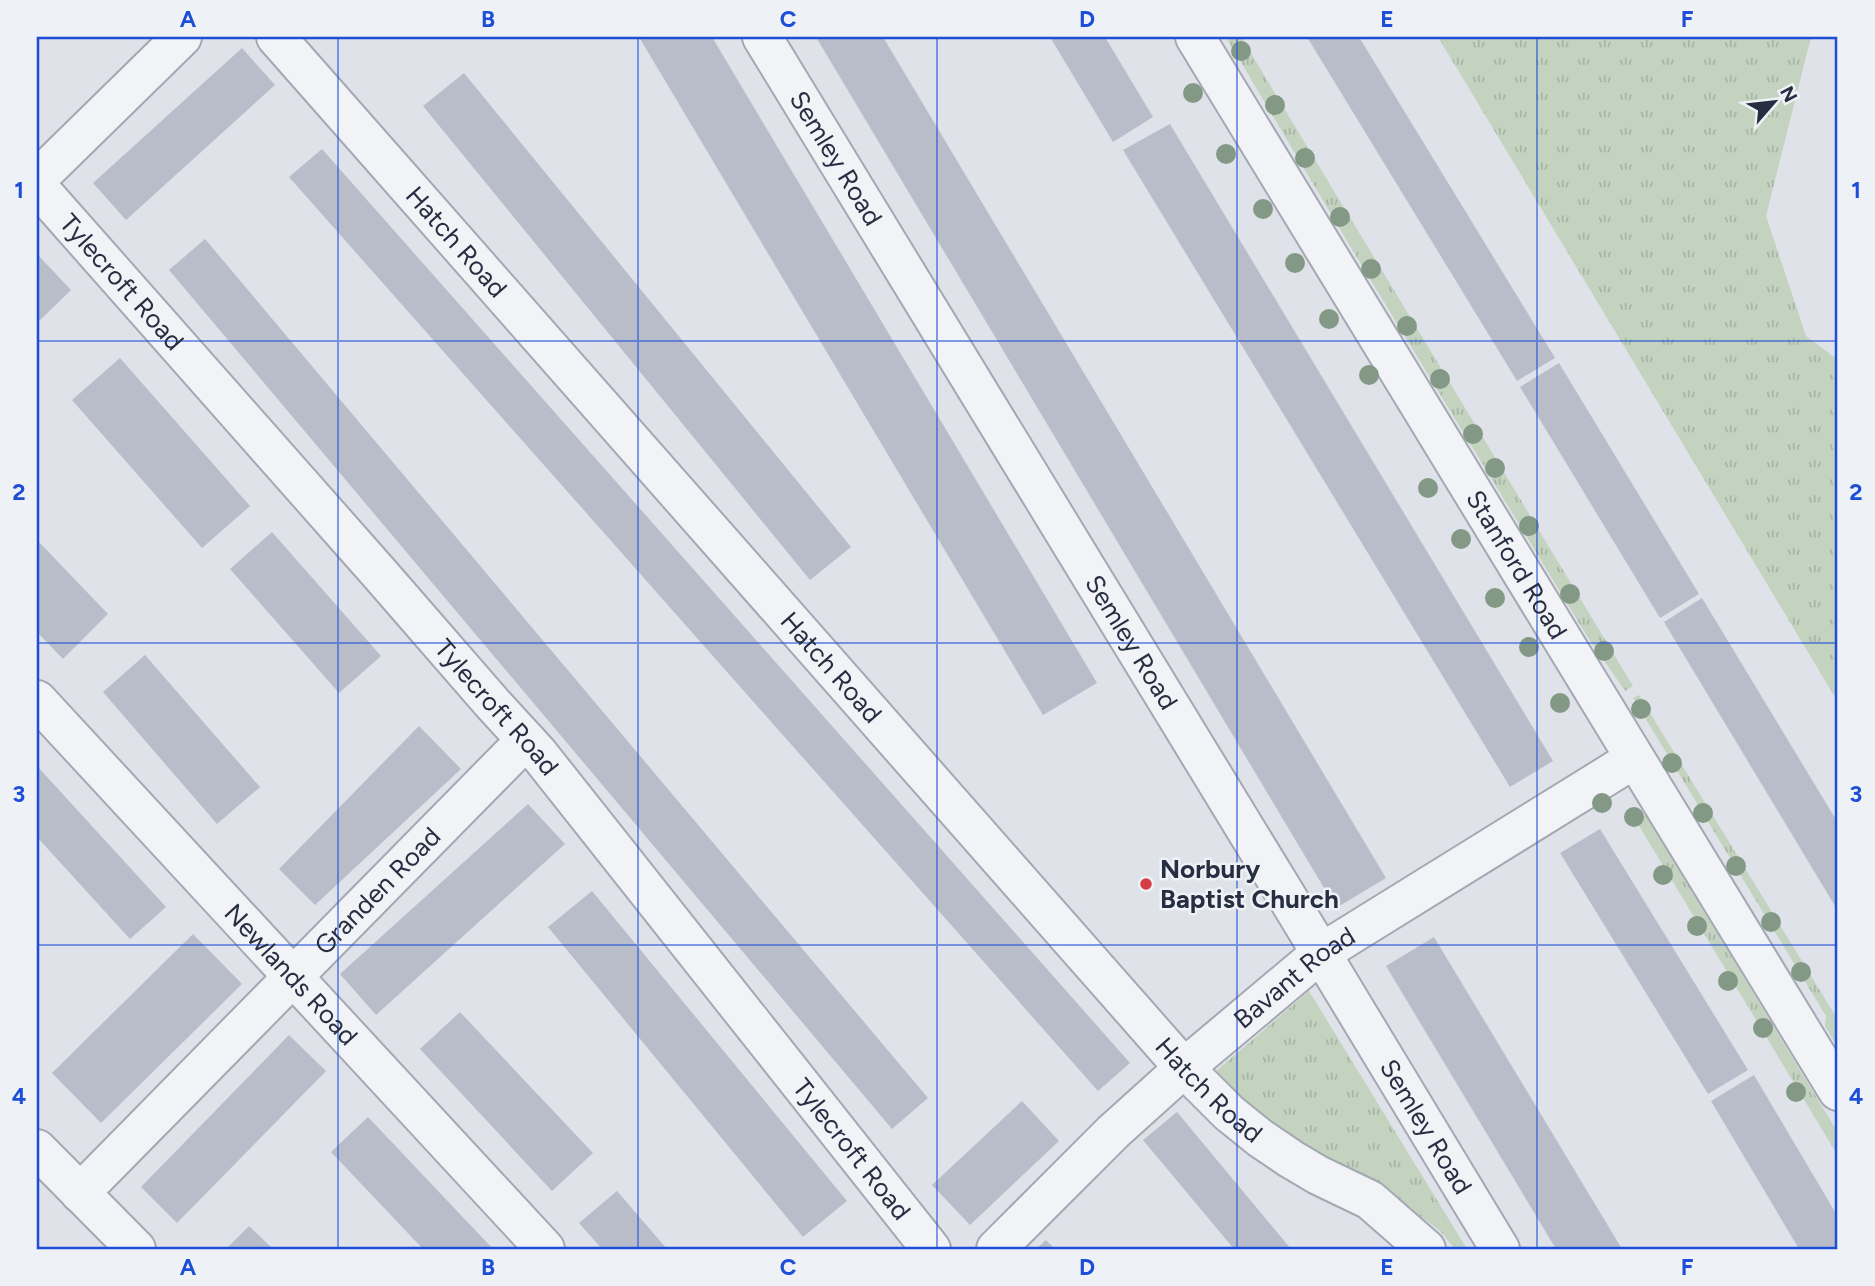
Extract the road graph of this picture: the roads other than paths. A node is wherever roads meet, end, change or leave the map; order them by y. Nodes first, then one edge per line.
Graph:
1 (182, 37) edge
2 (276, 37) edge
3 (762, 37) edge
4 (1195, 37) edge
5 (37, 179) edge
6 (37, 186) edge
7 (37, 700) edge
8 (526, 740) junction
9 (1634, 759) junction
10 (1321, 953) junction
11 (293, 977) junction
12 (1184, 1068) junction
13 (1838, 1091) edge
14 (37, 1149) edge
15 (80, 1193) junction
16 (136, 1249) edge
17 (545, 1249) edge
18 (931, 1249) edge
19 (996, 1249) edge
20 (1426, 1249) edge
21 (1500, 1249) edge

1 - 5 street
2 - 12 street, Hatch Road
3 - 10 street, Semley Road
4 - 9 street, Stanford Road
6 - 8 street, Tylecroft Road
7 - 11 street, Newlands Road
8 - 11 street, Granden Road
8 - 18 street, Tylecroft Road
9 - 10 street, Bavant Road
9 - 13 street, Stanford Road
10 - 12 street, Bavant Road
10 - 21 street, Semley Road
11 - 15 street, Granden Road
11 - 17 street, Newlands Road
12 - 19 street, Bavant Road
12 - 20 street, Hatch Road
14 - 15 street
15 - 16 street

